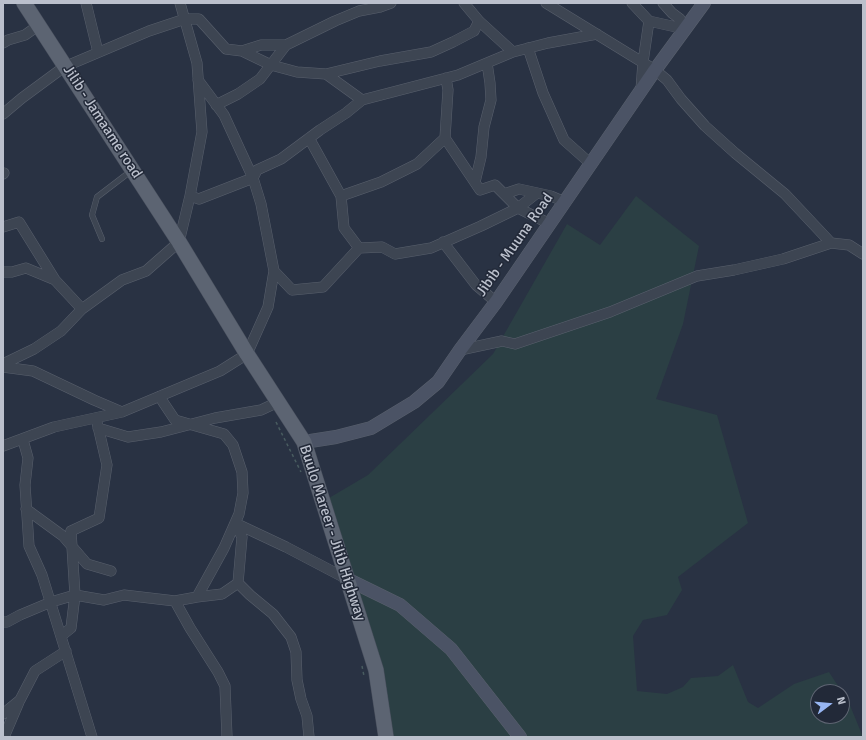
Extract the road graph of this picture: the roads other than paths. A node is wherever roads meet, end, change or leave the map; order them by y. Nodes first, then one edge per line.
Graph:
1 (86, 3) edge
2 (180, 3) edge
3 (392, 3) edge
4 (464, 3) edge
5 (546, 3) edge
6 (632, 3) edge
7 (663, 3) edge
8 (704, 3) edge
9 (27, 4) edge
10 (185, 19) junction
11 (480, 21) junction
12 (649, 21) junction
13 (39, 25) junction
14 (685, 29) junction
15 (597, 34) junction
16 (3, 43) edge
17 (286, 44) junction
18 (528, 48) junction
19 (242, 51) junction
20 (98, 52) junction
21 (513, 52) junction
22 (643, 62) junction
23 (487, 63) junction
24 (271, 65) junction
25 (64, 67) junction
26 (655, 70) junction
27 (326, 74) junction
28 (446, 78) junction
29 (198, 80) junction
30 (641, 90) junction
31 (362, 100) junction
32 (216, 105) junction
33 (3, 114) edge
34 (309, 138) junction
35 (445, 138) junction
36 (591, 164) junction
37 (132, 170) junction
38 (253, 178) junction
39 (475, 182) junction
40 (504, 194) junction
41 (537, 194) junction
42 (190, 196) junction
43 (341, 196) junction
44 (565, 202) junction
45 (518, 208) junction
46 (550, 224) junction
47 (3, 227) edge
48 (102, 239) dead end
49 (179, 242) junction
50 (443, 242) junction
51 (831, 244) junction
52 (359, 248) junction
53 (863, 254) edge
54 (274, 271) junction
55 (3, 272) edge
56 (55, 280) junction
57 (496, 302) junction
58 (82, 309) junction
59 (460, 350) junction
60 (247, 354) junction
61 (3, 364) edge
62 (3, 367) edge
63 (160, 396) junction
64 (278, 402) junction
65 (122, 412) junction
66 (96, 418) junction
67 (189, 425) junction
68 (98, 428) junction
69 (23, 440) junction
70 (304, 442) junction
71 (3, 446) edge
72 (26, 509) junction
73 (235, 523) junction
74 (73, 548) junction
75 (111, 572) dead end
76 (347, 579) junction
77 (238, 583) junction
78 (76, 596) junction
79 (197, 597) junction
80 (176, 601) junction
81 (51, 602) junction
82 (3, 622) edge
83 (61, 636) junction
84 (66, 651) junction
85 (20, 700) junction
86 (3, 714) edge
87 (4, 737) edge
88 (92, 737) edge
89 (227, 737) edge
90 (310, 737) edge
91 (386, 737) edge
92 (520, 737) edge

1 - 20 street
2 - 10 street
3 - 17 street
4 - 11 street
5 - 15 street
6 - 12 street
7 - 14 street
8 - 14 street, Jibib - Muuna Road
9 - 13 main road, Jilib - Jamaame road
10 - 19 street
10 - 20 street
10 - 29 street
11 - 21 street
11 - 27 street
12 - 14 street
12 - 22 street
13 - 16 street
13 - 25 main road, Jilib - Jamaame road
14 - 26 street, Jibib - Muuna Road
15 - 18 street
15 - 22 street
17 - 19 street
17 - 24 street
18 - 21 street
18 - 36 street
19 - 24 street
20 - 25 street
21 - 23 street
22 - 26 street
22 - 30 street
23 - 28 street
23 - 39 street
24 - 27 street
24 - 32 street
25 - 33 street
25 - 37 main road, Jilib - Jamaame road
26 - 30 street, Jibib - Muuna Road
26 - 51 street
27 - 31 street
28 - 31 street
28 - 35 street
29 - 32 street
29 - 42 street
30 - 36 street, Jibib - Muuna Road
31 - 34 street
32 - 38 street
34 - 38 street
34 - 43 street
35 - 39 street
35 - 43 street
36 - 44 street, Jibib - Muuna Road
37 - 48 lane
37 - 49 main road, Jilib - Jamaame road
38 - 42 street
38 - 54 street
39 - 40 street
40 - 41 street
40 - 45 street
41 - 44 street
41 - 45 street
42 - 49 street
43 - 52 street
44 - 46 street, Jibib - Muuna Road
45 - 46 street
45 - 50 street
46 - 57 street, Jibib - Muuna Road
47 - 56 street
49 - 58 street
49 - 60 main road, Buulo Mareer - Jilib Highway
50 - 52 street
50 - 57 street
51 - 53 street
51 - 59 street
52 - 54 street
54 - 60 street
55 - 56 street
56 - 58 street
57 - 59 street, Jibib - Muuna Road
58 - 61 street
59 - 70 street, Jibib - Muuna Road
60 - 63 street
60 - 64 main road, Buulo Mareer - Jilib Highway
62 - 65 street
63 - 65 street
63 - 67 street
64 - 67 street
64 - 70 main road, Buulo Mareer - Jilib Highway
65 - 66 street
66 - 68 street
66 - 69 street
67 - 68 street
67 - 73 street
68 - 74 street
69 - 71 street
69 - 72 street
70 - 76 main road, Buulo Mareer - Jilib Highway
72 - 74 street
72 - 81 street
73 - 76 street
73 - 77 street
73 - 79 street
74 - 75 street
74 - 78 street
76 - 91 main road, Buulo Mareer - Jilib Highway
76 - 92 street
77 - 79 street
77 - 90 street
78 - 80 street
78 - 81 street
78 - 83 street
79 - 80 street
80 - 89 street
81 - 82 street
81 - 83 street
83 - 84 street
84 - 85 street
84 - 88 street
85 - 86 street
85 - 87 street

